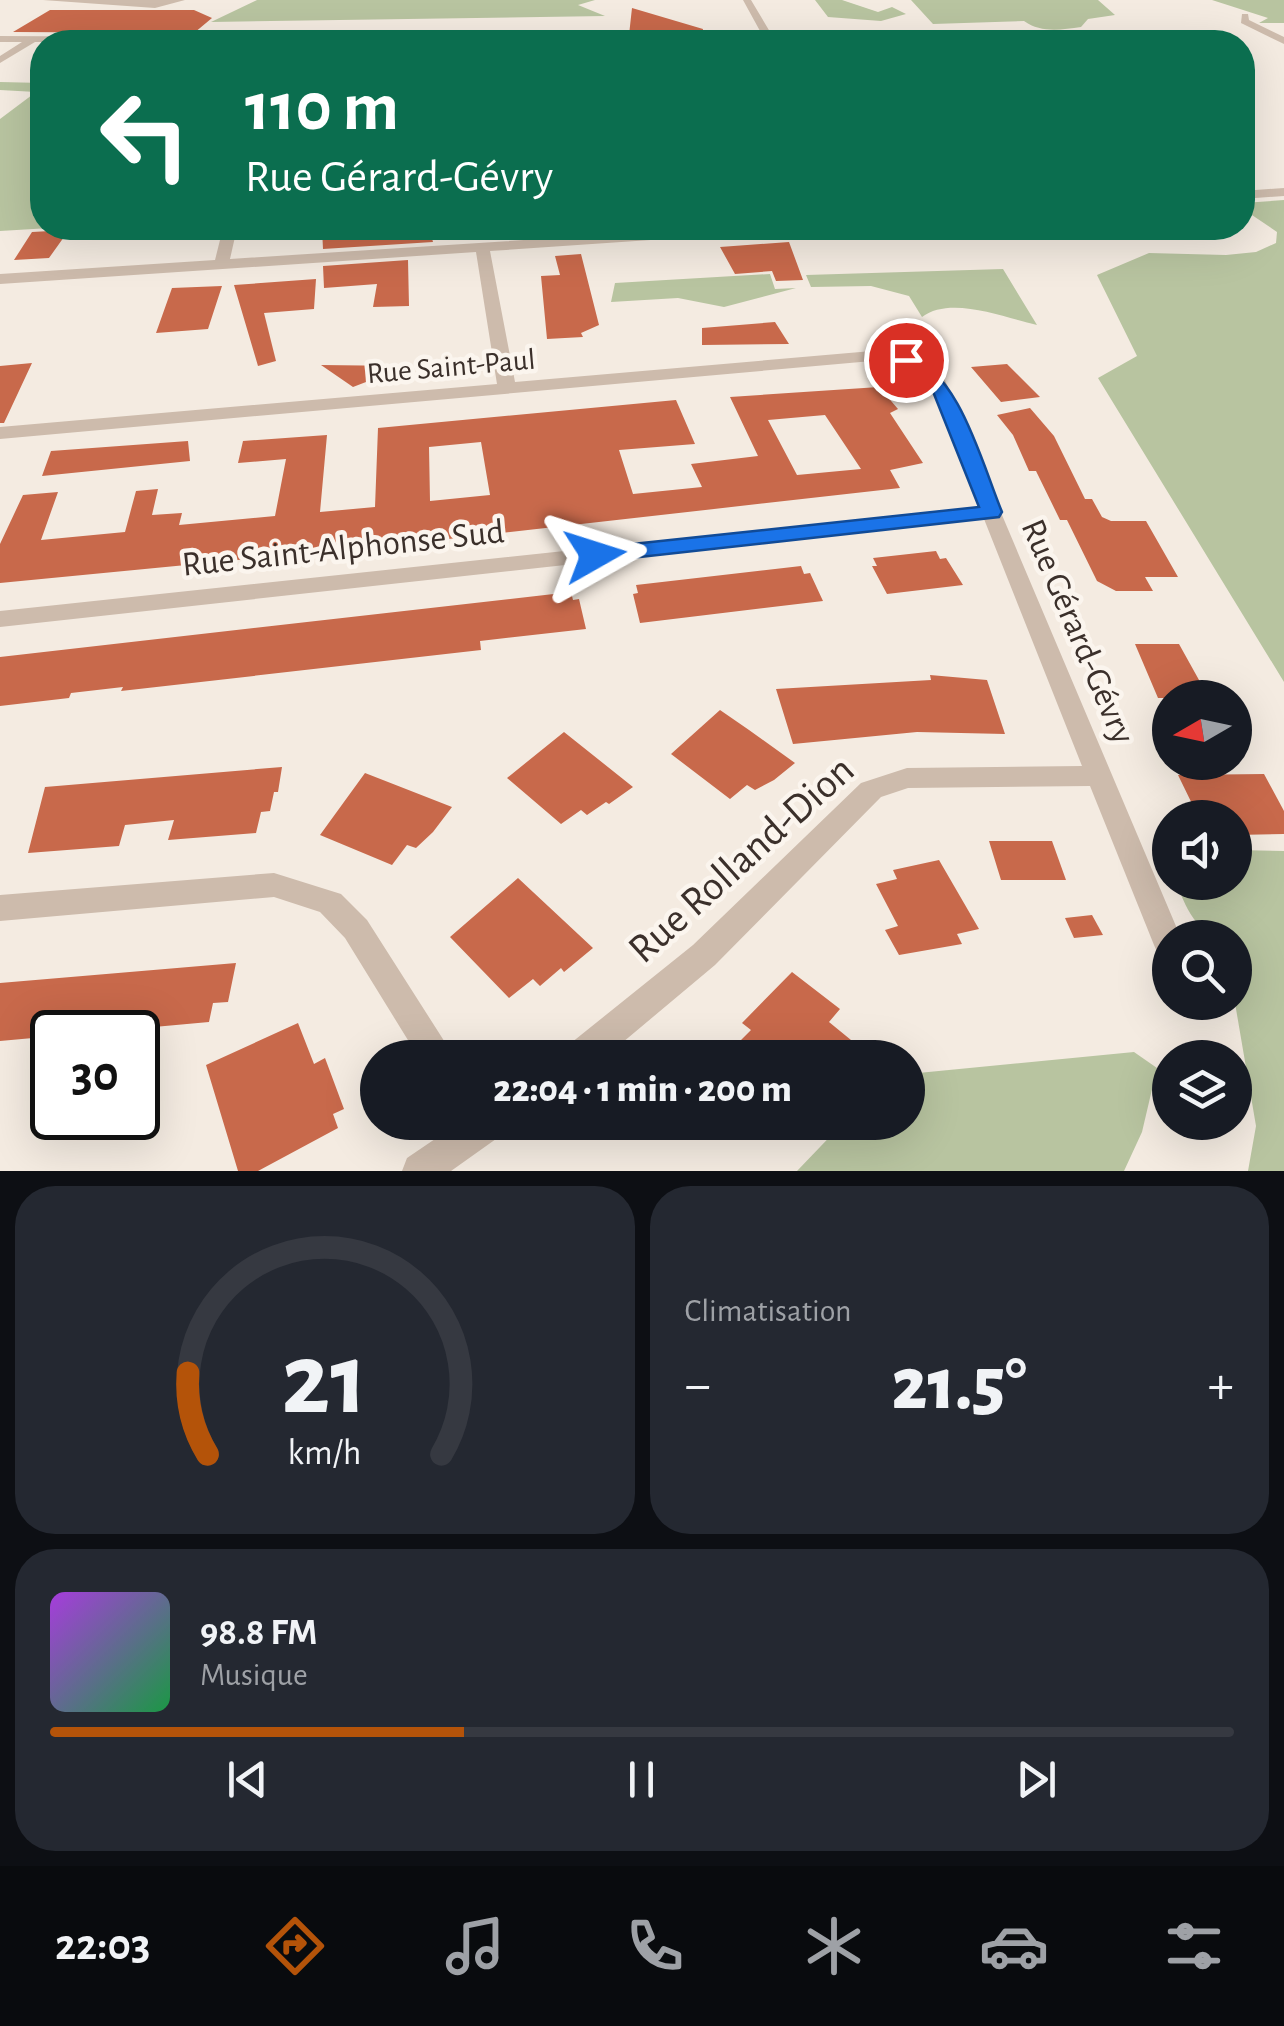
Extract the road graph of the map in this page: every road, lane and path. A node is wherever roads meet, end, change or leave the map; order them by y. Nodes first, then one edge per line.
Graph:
1 (48, 0) edge
2 (181, 0) edge
3 (747, 0) edge
4 (1244, 16) dead end
5 (764, 30) edge
6 (0, 39) edge
7 (30, 40) edge
8 (1284, 41) edge
9 (30, 42) edge
10 (0, 60) edge
11 (1284, 192) edge
12 (1255, 194) edge
13 (227, 240) edge
14 (577, 240) edge
15 (482, 246) junction
16 (222, 264) junction
17 (0, 280) edge
18 (906, 360) joint
19 (508, 388) junction
20 (0, 433) edge
21 (992, 512) junction
22 (0, 619) edge
23 (1101, 776) junction
24 (0, 908) edge
25 (1159, 920) edge
26 (427, 1040) edge
27 (600, 1040) edge
28 (463, 1140) edge
29 (420, 1171) edge

1 - 2 street
3 - 5 street
4 - 8 street
6 - 7 street
9 - 10 street
11 - 12 street
13 - 16 street
14 - 15 street
15 - 16 street
15 - 19 street
16 - 17 street
18 - 19 street, Rue Saint-Paul
18 - 21 street, Rue Gérard-Gévry
19 - 20 street, Rue Saint-Paul
21 - 22 street, Rue Saint-Alphonse Sud
21 - 23 street, Rue Gérard-Gévry
23 - 25 street, Rue Gérard-Gévry
23 - 27 street, Rue Rolland-Dion
24 - 26 street
28 - 29 street

